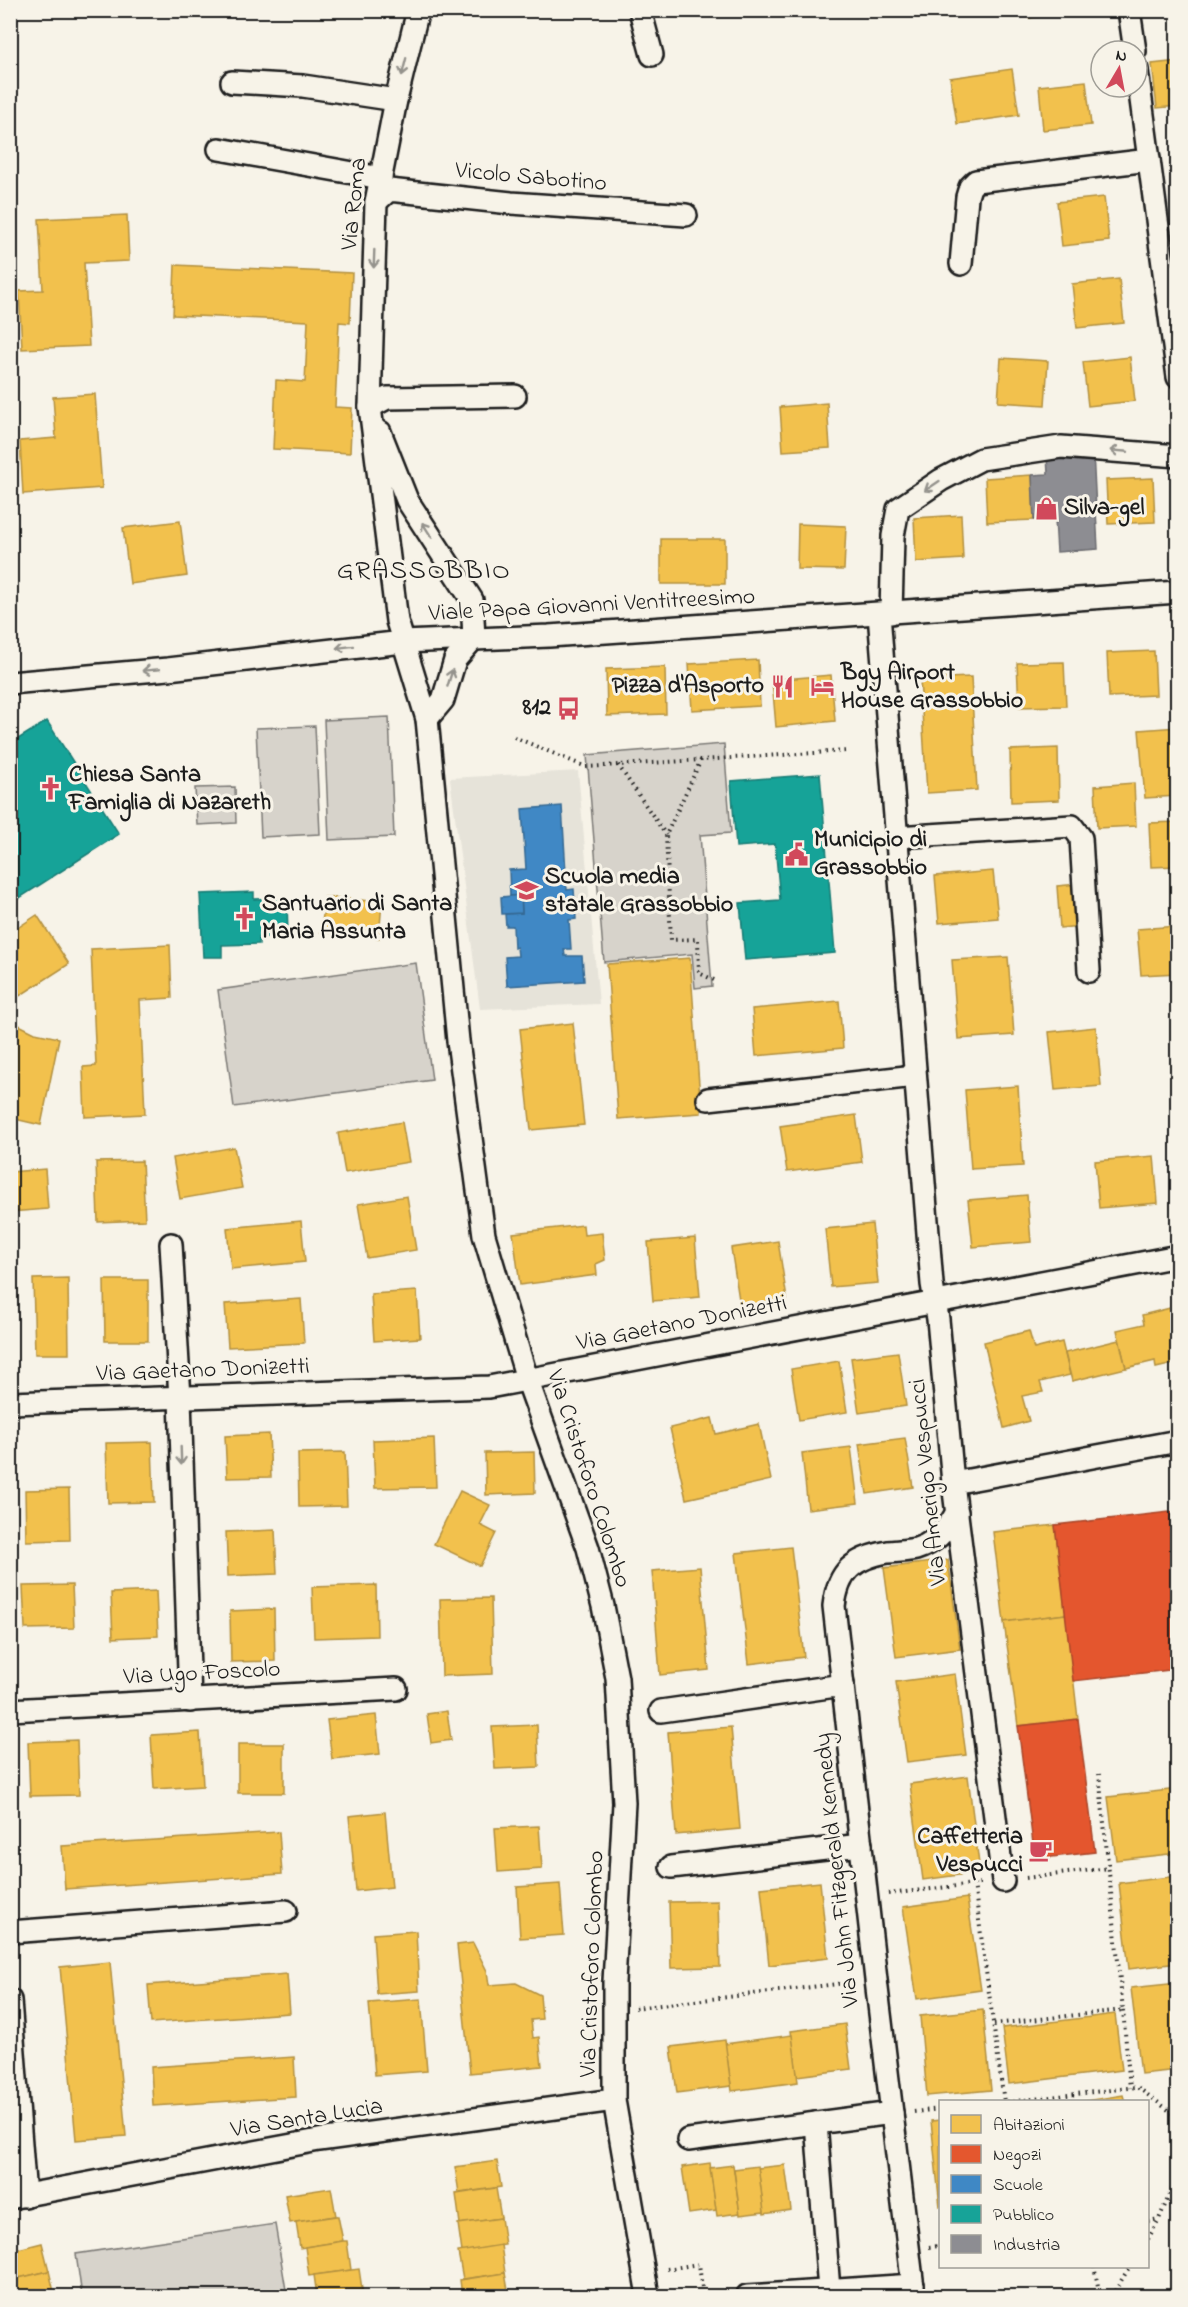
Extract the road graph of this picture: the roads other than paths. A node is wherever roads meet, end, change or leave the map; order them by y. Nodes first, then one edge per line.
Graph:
1 (418, 10) edge
2 (640, 10) edge
3 (1129, 10) edge
4 (1133, 39) edge
5 (652, 55) dead end
6 (232, 82) dead end
7 (1141, 99) edge
8 (396, 100) junction
9 (219, 149) dead end
10 (1149, 160) junction
11 (381, 178) junction
12 (376, 202) junction
13 (686, 215) dead end
14 (962, 264) dead end
15 (1178, 377) edge
16 (515, 396) dead end
17 (370, 407) junction
18 (1178, 456) edge
19 (1178, 592) edge
20 (885, 613) junction
21 (474, 638) junction
22 (403, 642) junction
23 (10, 683) edge
24 (427, 719) junction
25 (896, 837) junction
26 (1089, 971) dead end
27 (915, 1076) junction
28 (708, 1099) dead end
29 (171, 1244) dead end
30 (1178, 1256) edge
31 (935, 1303) junction
32 (527, 1379) junction
33 (180, 1398) junction
34 (10, 1403) edge
35 (1178, 1441) edge
36 (953, 1483) junction
37 (957, 1512) junction
38 (843, 1685) junction
39 (396, 1689) dead end
40 (190, 1701) junction
41 (10, 1710) edge
42 (661, 1711) dead end
43 (861, 1845) junction
44 (671, 1867) dead end
45 (1003, 1881) road end
46 (286, 1911) dead end
47 (10, 1932) edge
48 (10, 2000) edge
49 (614, 2100) junction
50 (902, 2113) junction
51 (816, 2123) junction
52 (688, 2140) dead end
53 (18, 2197) edge
54 (829, 2290) junction
55 (914, 2291) edge
56 (648, 2296) edge
57 (747, 2296) edge

1 -> 8 street, Via Roma
2 - 5 street
3 - 4 street
6 - 8 street
7 - 10 street
8 - 11 street, Via Roma
9 - 11 street
10 - 14 street
10 - 15 street
11 - 12 street, Via Roma
12 - 13 street, Vicolo Sabotino
12 -> 17 street, Via Roma
16 - 17 street
21 -> 17 street, Via Roma
17 - 22 street, Via Roma
18 -> 20 street, Via Amerigo Vespucci
19 - 20 street, Viale Papa Giovanni Ventitreesimo
20 - 21 street, Viale Papa Giovanni Ventitreesimo
20 - 25 street, Via Amerigo Vespucci
21 - 22 street, Viale Papa Giovanni Ventitreesimo
24 -> 21 street
22 -> 23 street, Viale Papa Giovanni Ventitreesimo
22 - 24 street, Via Cristoforo Colombo
24 - 32 street, Via Cristoforo Colombo
25 - 26 street
25 - 27 street, Via Amerigo Vespucci
27 - 28 street
27 - 31 street, Via Amerigo Vespucci
29 - 33 street
30 - 31 street, Via Gaetano Donizetti
31 - 32 street, Via Gaetano Donizetti
31 - 36 street, Via Amerigo Vespucci
32 - 33 street, Via Gaetano Donizetti
32 - 49 street, Via Cristoforo Colombo
33 - 34 street, Via Gaetano Donizetti
33 -> 40 street
35 - 36 street
36 - 37 street, Via Amerigo Vespucci
37 - 38 street, Via John Fitzgerald Kennedy
37 - 45 street, Via Amerigo Vespucci
38 - 42 street
38 - 43 street, Via John Fitzgerald Kennedy
39 - 40 street, Via Ugo Foscolo
40 - 41 street, Via Ugo Foscolo
43 - 44 street
43 - 50 street, Via John Fitzgerald Kennedy
46 - 47 street
48 - 53 street
49 - 53 street, Via Santa Lucia
49 - 56 street, Via Cristoforo Colombo
50 - 51 street
50 - 55 street, Via John Fitzgerald Kennedy
51 - 52 street
51 - 54 street
54 - 55 street
54 - 57 street

